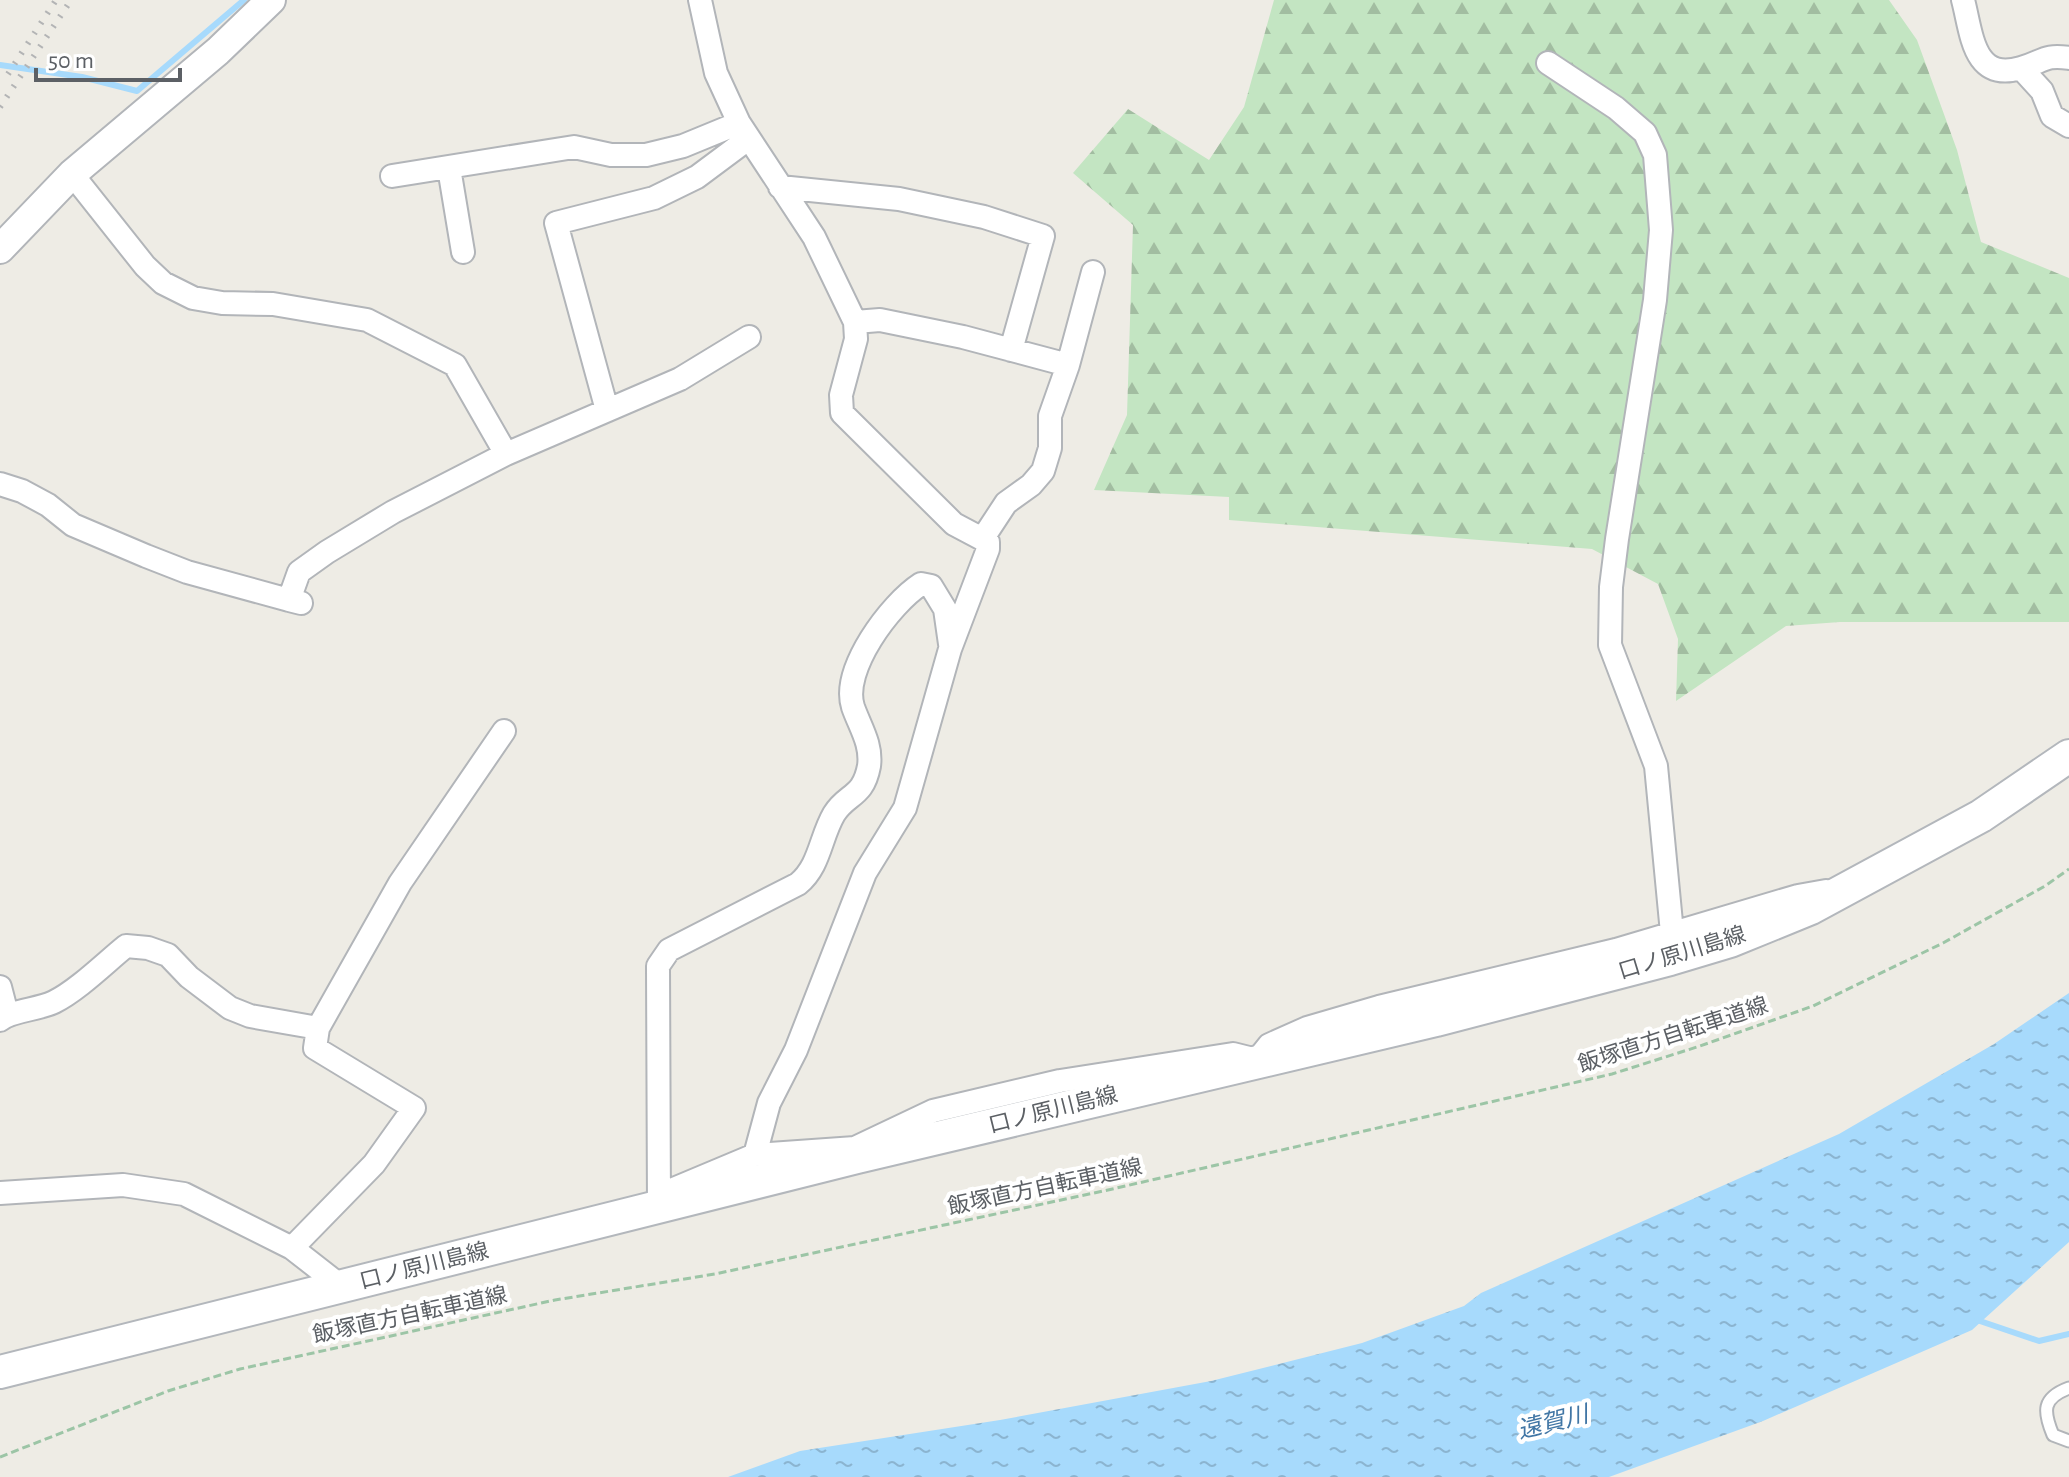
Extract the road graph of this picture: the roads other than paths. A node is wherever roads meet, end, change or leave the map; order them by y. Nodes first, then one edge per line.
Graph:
1 (271, 0) edge
2 (700, 0) edge
3 (1963, 0) edge
4 (2069, 58) edge
5 (1548, 63) dead end
6 (2021, 68) junction
7 (2069, 126) edge
8 (743, 131) junction
9 (449, 168) junction
10 (72, 174) junction
11 (392, 176) dead end
12 (780, 187) junction
13 (0, 249) edge
14 (463, 252) dead end
15 (1093, 272) dead end
16 (855, 322) junction
17 (749, 337) dead end
18 (1011, 350) junction
19 (1068, 365) junction
20 (607, 410) junction
21 (506, 454) junction
22 (0, 484) edge
23 (983, 538) junction
24 (950, 649) junction
25 (504, 731) dead end
26 (2069, 756) edge
27 (1851, 887) junction
28 (1672, 933) junction
29 (0, 987) edge
30 (4, 1017) edge
31 (318, 1028) junction
32 (1257, 1060) junction
33 (856, 1152) junction
34 (755, 1155) junction
35 (0, 1193) edge
36 (659, 1201) junction
37 (292, 1248) junction
38 (342, 1287) junction
39 (0, 1372) edge
40 (2069, 1388) edge
41 (2069, 1441) edge

1 - 10 street
2 - 8 street
3 - 6 street
4 - 6 street
5 - 28 street
6 - 7 street
8 - 9 street
8 - 12 street
8 - 20 street
9 - 11 street
9 - 14 street
10 - 13 street
10 - 21 street
12 - 16 street
12 - 18 street
15 - 19 street
16 - 18 street
16 - 23 street
17 - 20 street
18 - 19 street
19 - 23 street
20 - 21 street
21 - 22 street
23 - 24 street
24 - 34 street
24 - 36 street
25 - 31 street
26 - 27 main road, 口ノ原川島線
27 - 28 street
27 - 32 main road, 口ノ原川島線
28 - 32 street
29 - 30 street
30 - 31 street
31 - 37 street
32 - 33 main road, 口ノ原川島線
33 - 34 street
33 - 36 main road, 口ノ原川島線
34 - 36 street
35 - 37 street
36 - 38 main road, 口ノ原川島線
37 - 38 street
38 - 39 main road, 口ノ原川島線
40 - 41 lane

